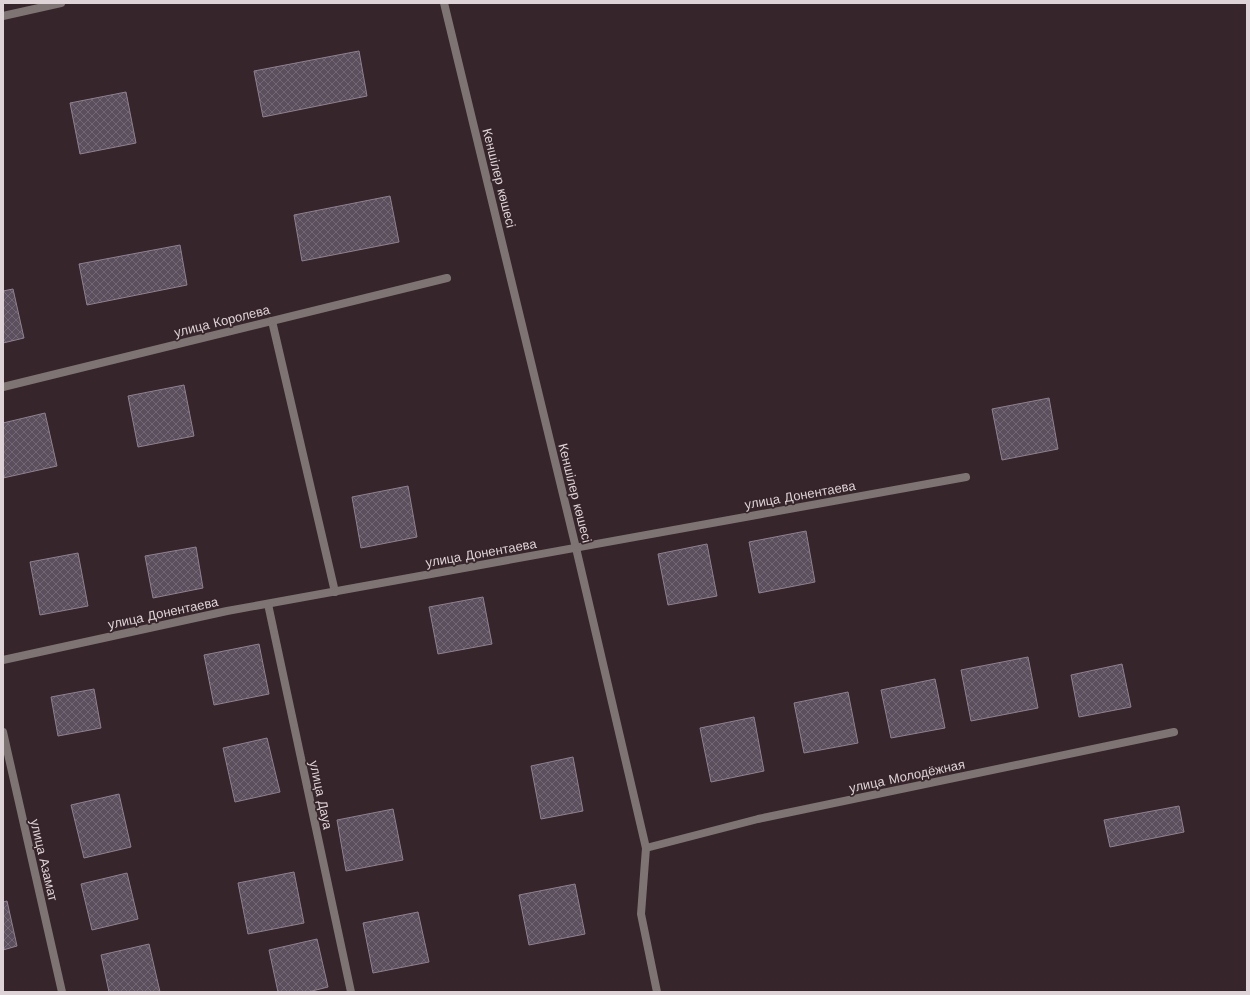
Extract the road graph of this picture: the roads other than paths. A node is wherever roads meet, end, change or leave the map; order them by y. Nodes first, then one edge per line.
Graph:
1 (61, 3) edge
2 (444, 3) edge
3 (3, 16) edge
4 (447, 278) dead end
5 (272, 321) junction
6 (3, 387) edge
7 (966, 477) dead end
8 (576, 548) junction
9 (335, 592) junction
10 (268, 604) junction
11 (3, 660) edge
12 (3, 732) edge
13 (1174, 732) dead end
14 (646, 848) junction
15 (62, 992) edge
16 (351, 992) edge
17 (657, 992) edge

1 - 3 street
2 - 8 street, Кеншілер көшесі
4 - 5 street, улица Королева
5 - 6 street, улица Королева
5 - 9 street
7 - 8 street, улица Донентаева
8 - 9 street, улица Донентаева
8 - 14 street, Кеншілер көшесі
9 - 10 street, улица Донентаева
10 - 11 street, улица Донентаева
10 - 16 street, улица Дауа
12 - 15 street, улица Азамат
13 - 14 street, улица Молодёжная
14 - 17 street, Кеншілер көшесі

